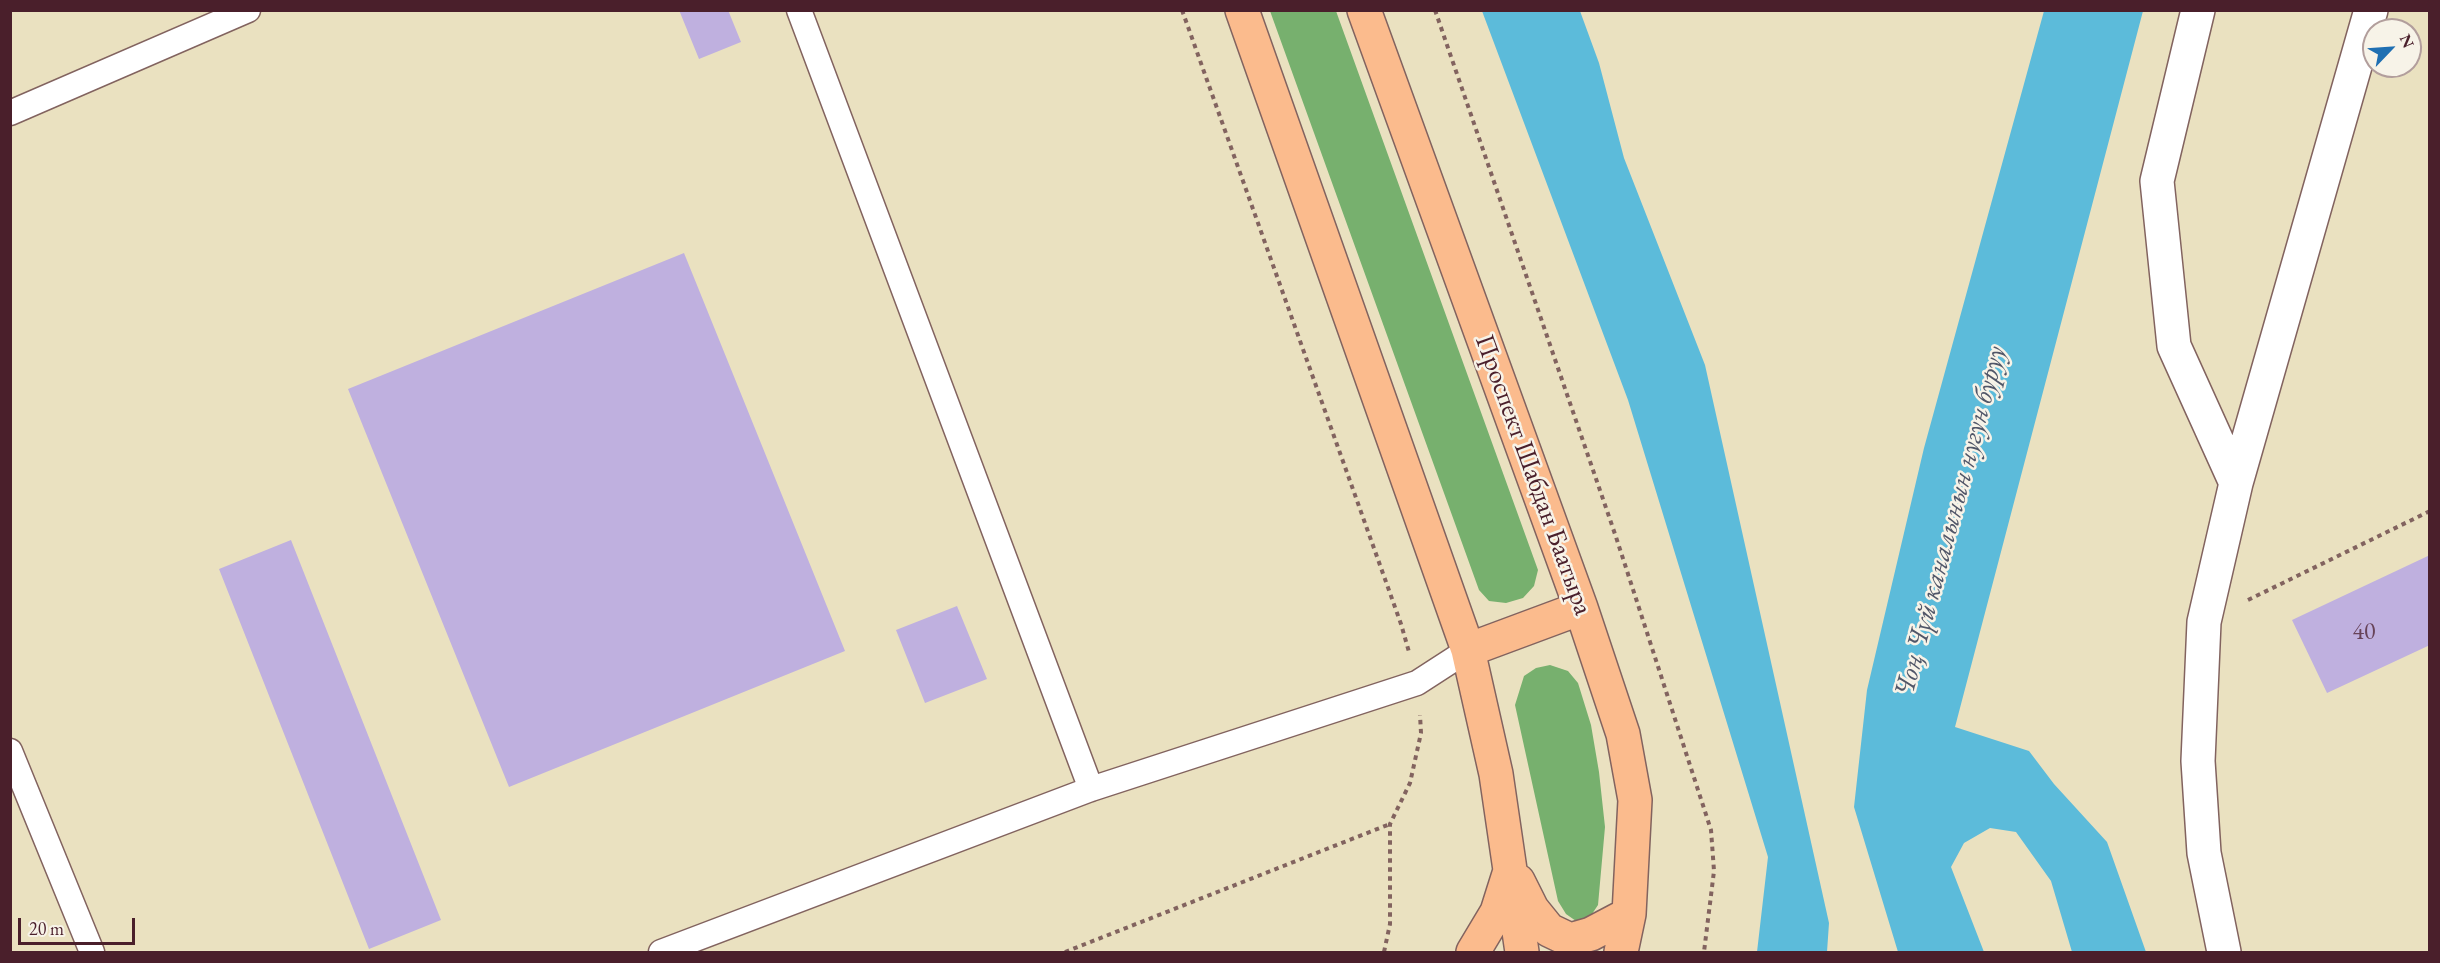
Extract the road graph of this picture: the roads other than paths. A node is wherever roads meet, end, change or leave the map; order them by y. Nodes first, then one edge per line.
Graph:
1 (248, 10) edge
2 (799, 10) edge
3 (1242, 10) edge
4 (1364, 10) edge
5 (2198, 10) edge
6 (2371, 10) edge
7 (10, 113) edge
8 (2236, 483) junction
9 (1581, 608) junction
10 (1468, 650) junction
11 (10, 751) edge
12 (1091, 789) junction
13 (1511, 866) junction
14 (1629, 914) junction
15 (92, 952) edge
16 (661, 952) edge
17 (1473, 952) edge
18 (1522, 952) edge
19 (1621, 952) edge
20 (2224, 952) edge

1 - 7 lane
2 - 12 lane
3 - 10 main road
4 - 9 main road, Проспект Шабдан Баатыра
5 - 8 street
6 - 8 street
8 - 20 street
9 - 10 main road
9 - 14 main road, Проспект Шабдан Баатыра
10 - 12 lane
10 - 13 main road
11 - 15 lane
12 - 16 lane
13 - 14 main road
13 - 17 main road
13 - 18 main road
14 - 19 main road, Проспект Шабдан Баатыра

